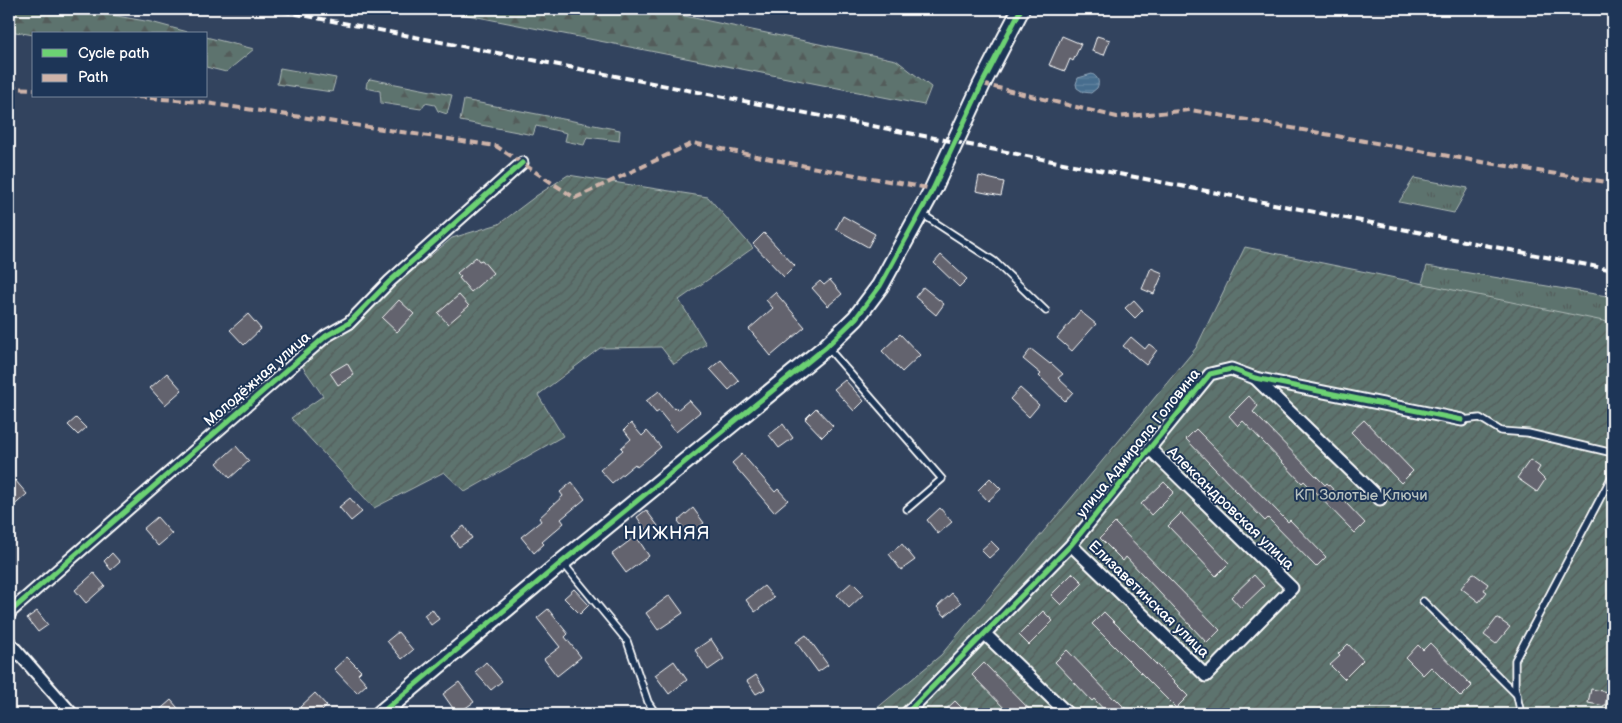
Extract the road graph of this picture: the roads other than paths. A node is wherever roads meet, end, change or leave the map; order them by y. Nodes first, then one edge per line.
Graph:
1 (1020, 9) edge
2 (522, 163) dead end
3 (920, 212) junction
4 (1046, 311) dead end
5 (826, 347) junction
6 (1255, 378) junction
7 (1462, 420) joint
8 (1150, 449) junction
9 (1613, 453) edge
10 (1613, 474) edge
11 (1380, 498) dead end
12 (907, 509) dead end
13 (1071, 545) junction
14 (562, 562) junction
15 (1423, 601) dead end
16 (9, 615) edge
17 (984, 633) junction
18 (9, 642) edge
19 (1206, 676) joint
20 (1517, 695) junction
21 (1063, 713) edge
22 (72, 714) edge
23 (380, 714) edge
24 (656, 714) edge
25 (906, 714) edge
26 (1521, 714) edge

1 - 3 street
2 - 16 street, Молодёжная улица
3 - 4 lane
3 - 5 street
5 - 12 lane
5 - 14 street
6 - 7 street, улица Адмирала Головина
6 - 8 street, улица Адмирала Головина
6 - 11 street
7 - 9 lane
8 - 13 street, улица Адмирала Головина
8 - 19 street, Александровская улица
10 - 20 lane
13 - 17 street, улица Адмирала Головина
13 - 19 street, Елизаветинская улица
14 - 23 street
14 - 24 lane
15 - 20 lane
17 - 21 street
17 - 25 street, улица Адмирала Головина
18 - 22 street
20 - 26 lane

